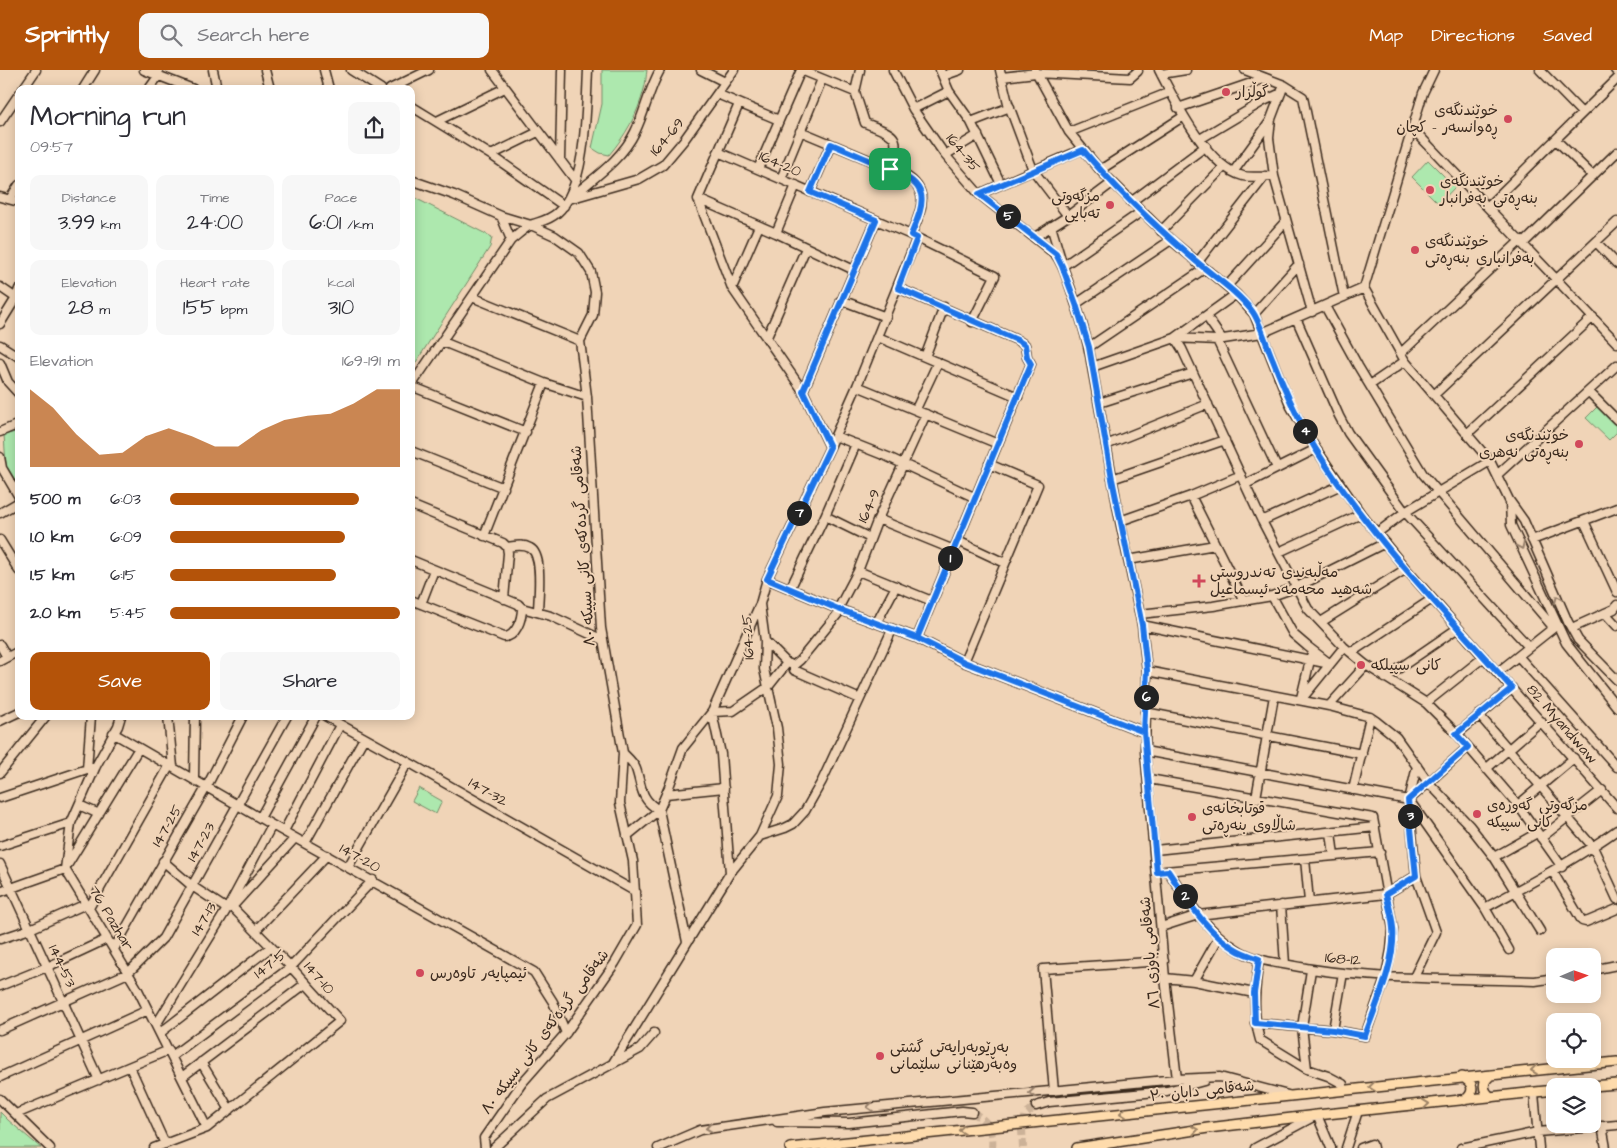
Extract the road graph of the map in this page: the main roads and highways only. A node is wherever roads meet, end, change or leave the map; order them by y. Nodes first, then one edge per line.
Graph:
1 (1617, 1062) edge
2 (1492, 1074) junction
3 (1462, 1077) junction
4 (1617, 1084) edge
5 (1601, 1085) edge
6 (1546, 1091) edge
7 (1491, 1097) junction
8 (1465, 1100) junction
9 (790, 1148) edge
10 (1077, 1148) edge

1 -> 2 main road, شەقامی دابان ٣٠
2 - 3 main road, شەقامی دابان ٣٠
2 - 7 main road
3 - 8 main road
3 -> 9 main road, شەقامی دابان ٣٠
4 - 5 main road
6 - 7 main road
7 - 8 main road
10 -> 8 main road

